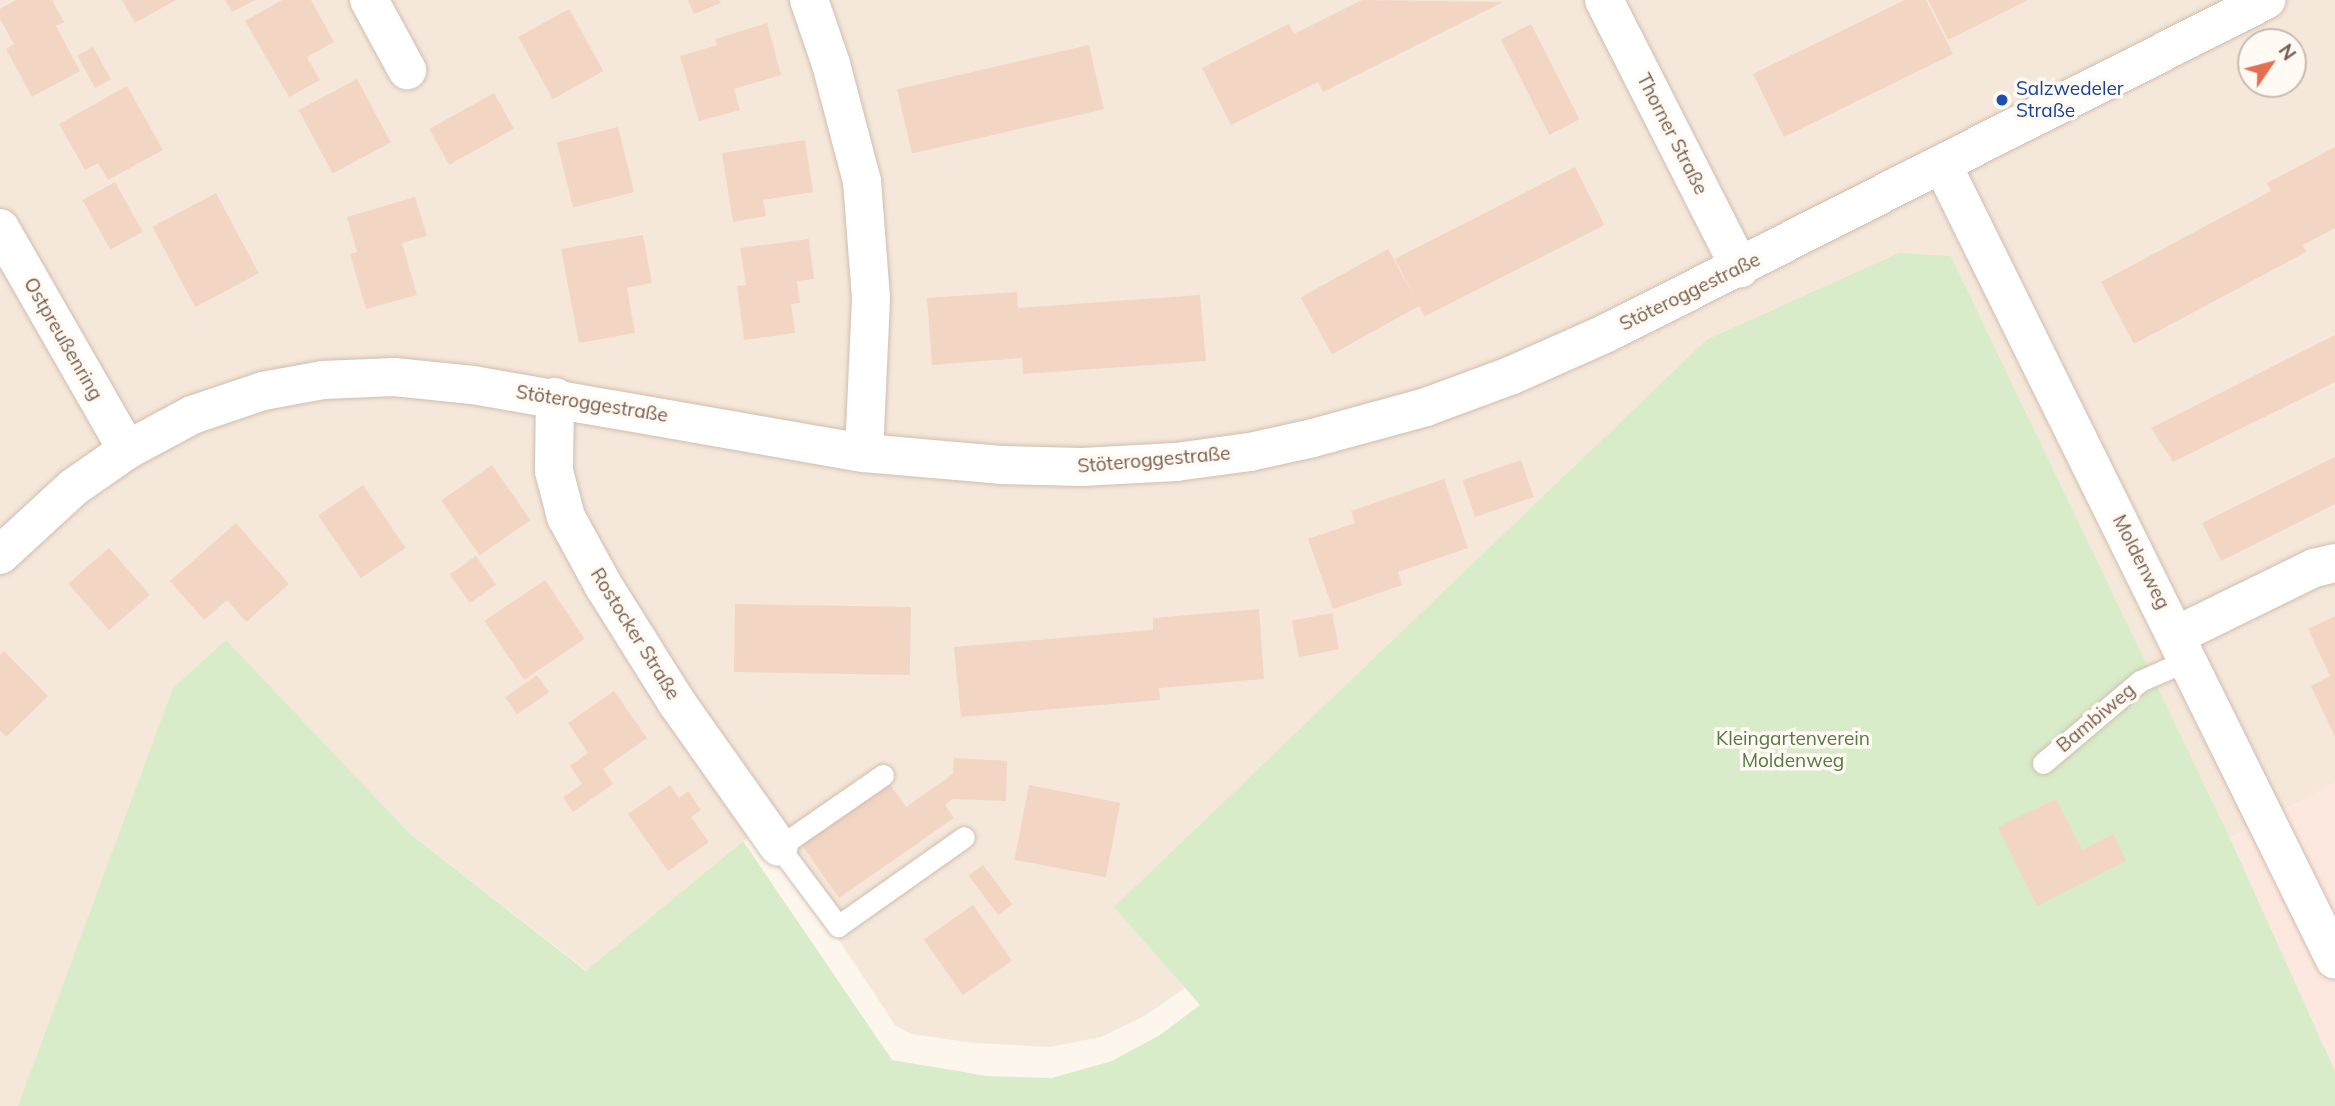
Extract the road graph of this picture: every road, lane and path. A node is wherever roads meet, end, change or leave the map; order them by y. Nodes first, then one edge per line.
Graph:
1 (369, 0) edge
2 (809, 0) edge
3 (1604, 0) edge
4 (2266, 0) edge
5 (2228, 9) edge
6 (407, 70) dead end
7 (1943, 166) junction
8 (0, 228) edge
9 (1740, 268) junction
10 (555, 397) junction
11 (127, 450) junction
12 (864, 453) junction
13 (0, 555) edge
14 (2335, 563) edge
15 (2183, 647) junction
16 (2043, 763) dead end
17 (883, 775) dead end
18 (964, 837) dead end
19 (779, 847) junction
20 (2335, 960) edge

1 - 6 street
2 - 12 street
3 - 9 street, Thorner Straße
4 - 5 street, Stöteroggestraße
5 - 7 street, Stöteroggestraße
7 - 9 street, Stöteroggestraße
7 - 15 street, Moldenweg
8 - 11 street, Ostpreußenring
9 - 12 street, Stöteroggestraße
10 - 11 street, Stöteroggestraße
10 - 12 street, Stöteroggestraße
10 - 19 street, Rostocker Straße
11 - 13 street, Stöteroggestraße
14 - 15 street
15 - 16 lane, Bambiweg
15 - 20 street, Moldenweg
17 - 19 lane
18 - 19 lane, Rostocker Straße

